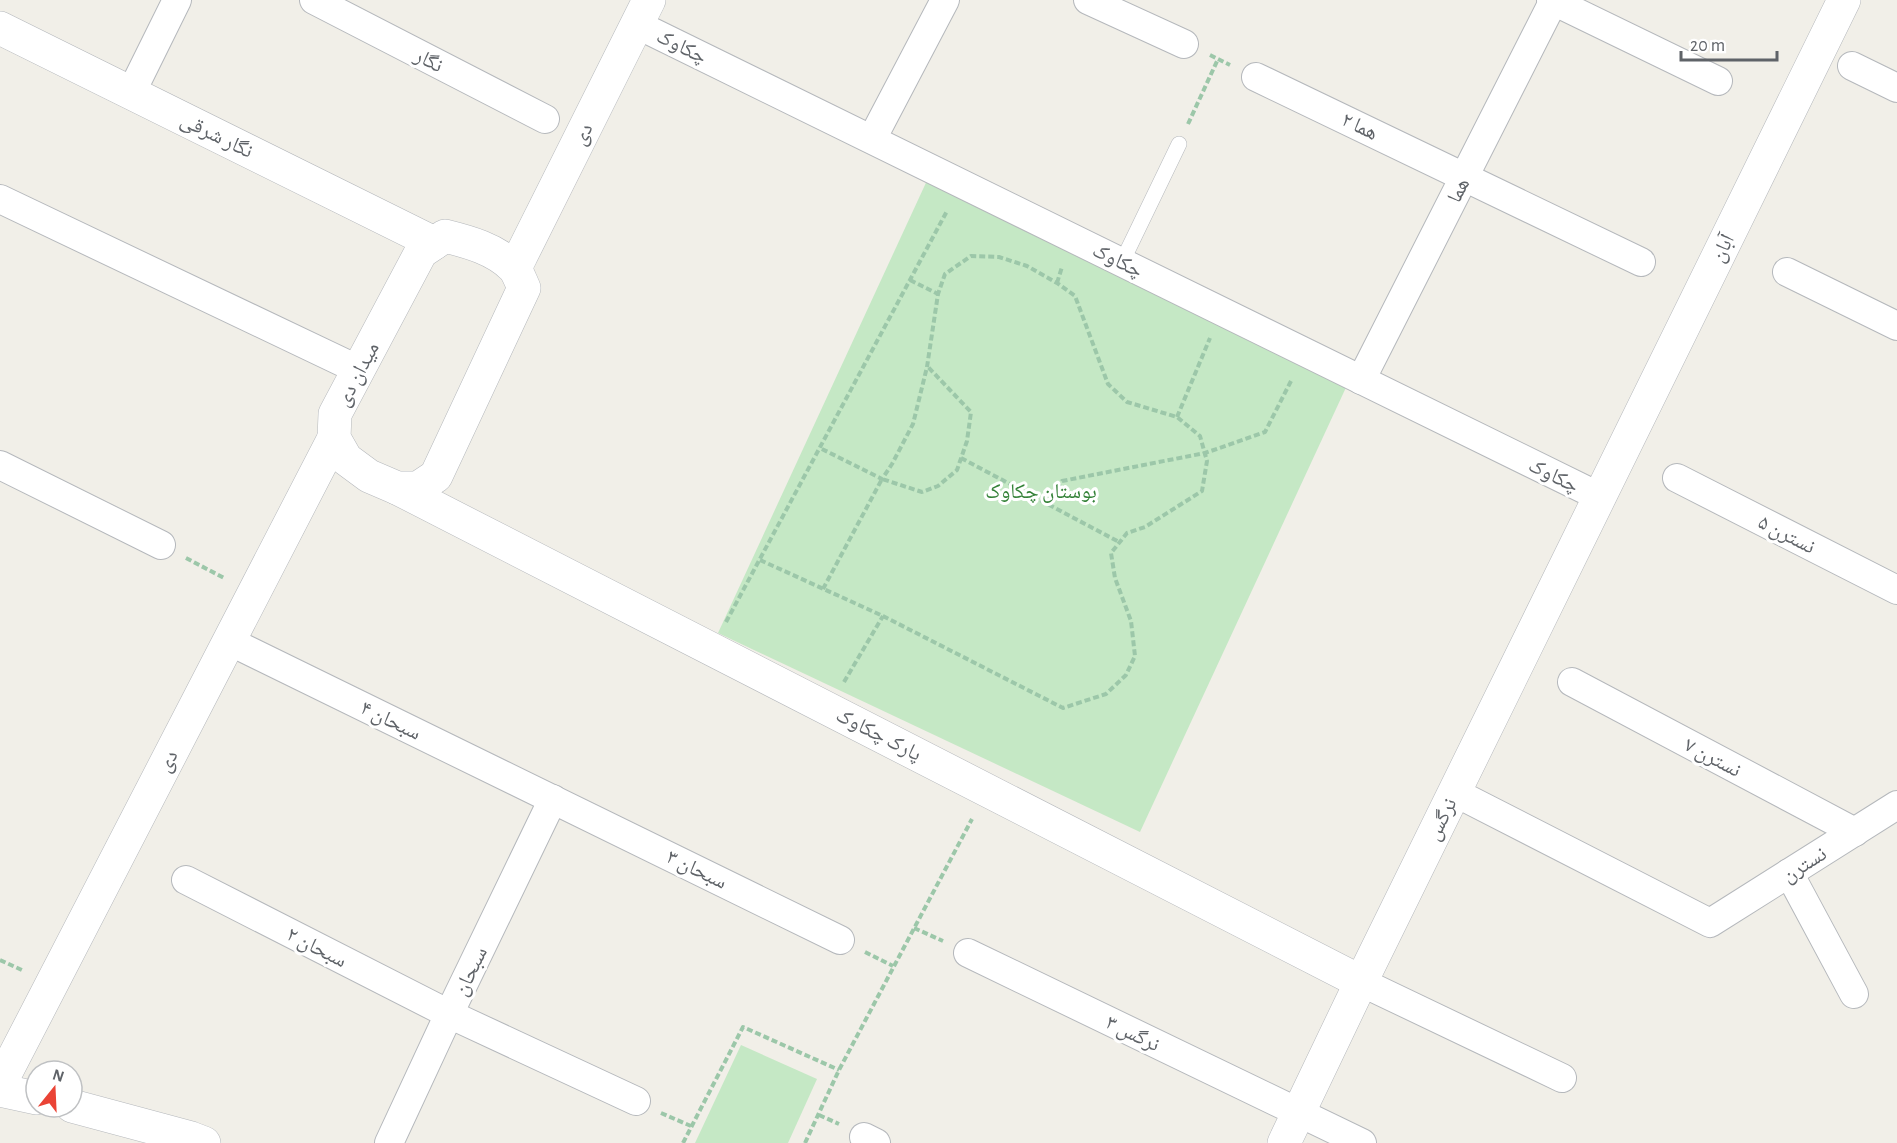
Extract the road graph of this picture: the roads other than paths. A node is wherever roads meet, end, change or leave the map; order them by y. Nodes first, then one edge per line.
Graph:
1 (177, 0) edge
2 (314, 0) edge
3 (945, 0) edge
4 (1088, 0) edge
5 (1553, 0) edge
6 (1844, 0) edge
7 (643, 12) edge
8 (0, 28) edge
9 (1185, 44) road end
10 (1852, 66) dead end
11 (1256, 76) road end
12 (1718, 81) dead end
13 (1897, 88) edge
14 (131, 93) junction
15 (545, 119) dead end
16 (872, 139) junction
17 (1179, 144) road end
18 (1465, 176) junction
19 (0, 199) edge
20 (434, 243) junction
21 (1122, 262) junction
22 (1641, 262) dead end
23 (515, 268) junction
24 (1787, 272) dead end
25 (1897, 326) edge
26 (359, 370) junction
27 (1361, 380) junction
28 (334, 438) junction
29 (0, 465) edge
30 (1677, 478) dead end
31 (397, 488) junction
32 (1600, 497) junction
33 (161, 545) road end
34 (1897, 590) edge
35 (229, 641) junction
36 (1572, 682) dead end
37 (1454, 792) junction
38 (553, 799) junction
39 (1895, 809) edge
40 (1855, 832) junction
41 (1789, 873) junction
42 (186, 880) dead end
43 (840, 939) dead end
44 (968, 953) dead end
45 (1360, 982) junction
46 (1854, 994) dead end
47 (449, 1014) junction
48 (1562, 1078) dead end
49 (0, 1084) edge
50 (0, 1090) edge
51 (24, 1095) edge
52 (636, 1101) dead end
53 (84, 1109) edge
54 (1298, 1113) junction
55 (204, 1143) edge
56 (389, 1143) edge
57 (1284, 1143) edge
58 (1362, 1143) edge

1 - 14 street
2 - 15 street, نگار
3 - 16 street
4 - 9 street
5 - 12 street
5 - 18 street, هما
6 - 32 street, آبان
7 - 16 street, چکاوک
7 - 23 street, دی
8 - 14 street, نگار شرقی
10 - 13 street
11 - 18 street, هما ۲
14 - 20 street, نگار شرقی
16 - 21 street, چکاوک
17 - 21 lane
18 - 22 street, هما ۲
18 - 27 street, هما
19 - 26 street
20 - 23 street
20 - 26 street, میدان دی
21 - 27 street, چکاوک
23 - 31 street
24 - 25 street
26 - 28 street, میدان دی
27 - 32 street, چکاوک
28 - 31 street
28 - 35 street, دی
29 - 33 street
30 - 34 street, نسترن ۵
31 - 45 street, پارک چکاوک
32 - 37 street, نرگس
35 - 38 street, سبحان ۴
35 - 49 street, دی
36 - 40 street, نسترن ۷
37 - 41 street, نسترن
37 - 45 street, نرگس
38 - 43 street, سبحان ۳
38 - 47 street, سبحان
39 - 40 street, نسترن
40 - 41 street, نسترن
41 - 46 street
42 - 47 street, سبحان ۲
44 - 54 street, نرگس ۳
45 - 48 street
45 - 54 street, نرگس
47 - 52 street, سبحان ۲
47 - 56 street, سبحان
50 - 51 street
53 - 55 street
54 - 57 street, نرگس
54 - 58 street, نرگس ۳

